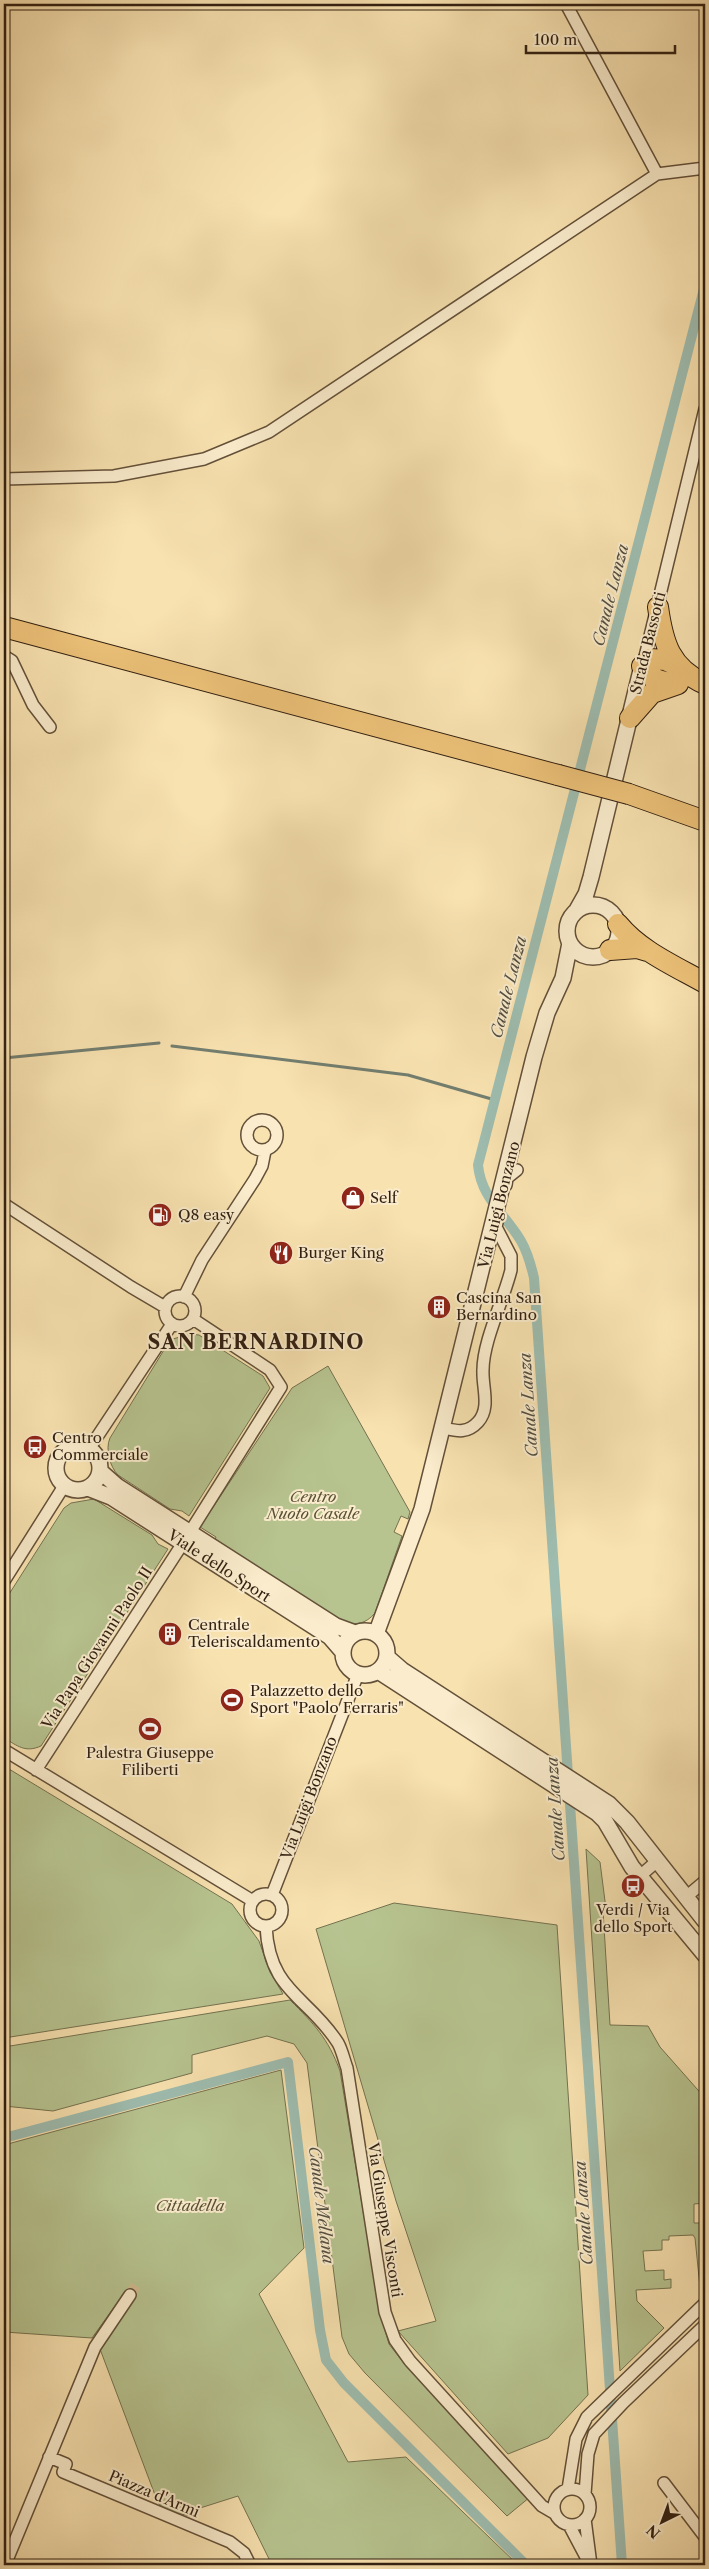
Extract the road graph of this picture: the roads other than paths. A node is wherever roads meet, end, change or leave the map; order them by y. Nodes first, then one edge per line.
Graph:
1 (566, 4) edge
2 (705, 168) edge
3 (657, 174) junction
4 (705, 409) edge
5 (4, 479) edge
6 (658, 607) junction
7 (4, 627) edge
8 (4, 656) edge
9 (642, 666) junction
10 (679, 675) junction
11 (702, 682) edge
12 (630, 718) junction
13 (50, 727) dead end
14 (704, 820) edge
15 (591, 877) junction
16 (577, 910) junction
17 (612, 916) junction
18 (570, 943) junction
19 (610, 950) junction
20 (652, 953) junction
21 (586, 956) junction
22 (563, 978) junction
23 (705, 984) edge
24 (265, 1150) dead end
25 (517, 1170) dead end
26 (4, 1204) edge
27 (184, 1296) junction
28 (165, 1307) junction
29 (193, 1319) junction
30 (172, 1324) junction
31 (443, 1428) junction
32 (89, 1449) junction
33 (100, 1471) junction
34 (64, 1486) junction
35 (88, 1488) junction
36 (187, 1538) junction
37 (4, 1581) edge
38 (355, 1634) junction
39 (376, 1634) junction
40 (343, 1652) junction
41 (387, 1657) junction
42 (378, 1671) junction
43 (358, 1674) junction
44 (4, 1750) edge
45 (36, 1770) junction
46 (656, 1862) junction
47 (640, 1876) junction
48 (705, 1882) edge
49 (272, 1895) junction
50 (686, 1897) junction
51 (253, 1901) junction
52 (705, 1921) edge
53 (266, 1926) junction
54 (705, 1955) edge
55 (130, 2295) tunnel mouth
56 (705, 2303) edge
57 (705, 2325) edge
58 (656, 2350) junction
59 (667, 2361) junction
60 (49, 2457) junction
61 (664, 2484) dead end
62 (568, 2488) junction
63 (530, 2492) junction
64 (585, 2494) junction
65 (557, 2496) junction
66 (554, 2513) junction
67 (585, 2519) junction
68 (569, 2525) junction
69 (705, 2537) edge
70 (5, 2565) edge
71 (250, 2565) edge
72 (591, 2565) edge

1 - 3 street
2 - 3 street
3 - 5 street
4 - 6 street, Strada Bassotti
6 - 9 street, Strada Bassotti
6 - 10 highway
7 - 14 highway, bridge
8 - 13 street
9 - 10 highway
9 - 12 street, Strada Bassotti
10 - 11 highway
10 - 12 highway
12 - 15 street, Strada Bassotti
15 - 16 street, Strada Bassotti
15 - 17 street
16 - 17 street
16 - 18 street
17 - 19 street
17 - 20 highway
18 - 21 street
18 - 22 street, Via Luigi Bonzano
19 - 20 highway
19 - 21 street
20 - 23 highway
21 - 22 street, Via Luigi Bonzano
22 - 31 street, Via Luigi Bonzano
24 - 27 street
25 - 31 street
26 - 28 street
27 - 28 street
27 - 29 street
28 - 30 street
29 - 30 street
29 - 36 street, Via Papa Giovanni Paolo II
30 - 32 street
31 - 39 street, Via Luigi Bonzano
32 - 33 street
32 - 34 street
33 - 35 street
33 - 36 street, Viale dello Sport
34 - 35 street
34 - 37 street
35 - 36 street, Viale dello Sport
36 - 38 street, Viale dello Sport
36 - 40 street, Viale dello Sport
36 - 45 street, Via Papa Giovanni Paolo II
38 - 39 street
38 - 40 street
39 - 41 street
40 - 43 street
41 - 42 street
41 - 46 street
42 - 43 street
42 - 47 street
43 - 49 street, Via Luigi Bonzano
44 - 45 street
45 - 51 street
46 - 47 street
46 - 50 street
47 - 54 street
48 - 50 street
49 - 51 street
49 - 53 street
50 - 52 street
51 - 53 street
53 - 63 street, Via Giuseppe Visconti
55 - 60 street
56 - 58 street
57 - 59 street
58 - 59 street
58 - 62 street
59 - 64 street
60 - 70 street
60 - 71 street, Piazza d'Armi
61 - 69 street
62 - 64 street
62 - 65 street
63 - 65 street
63 - 66 street, Via Giuseppe Visconti
64 - 67 street
65 - 66 street
66 - 68 street
67 - 68 street
67 - 72 street
68 - 72 street

